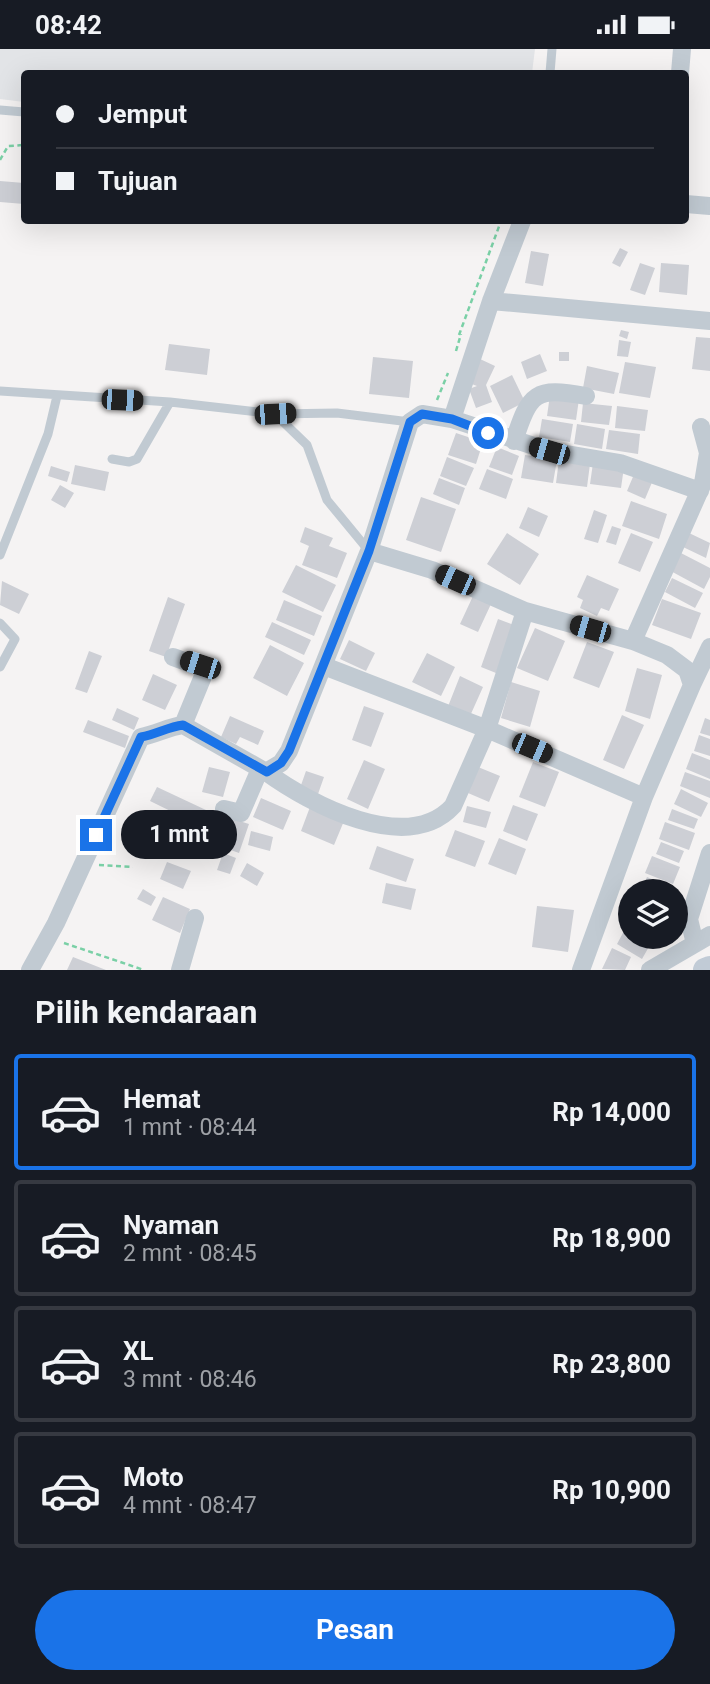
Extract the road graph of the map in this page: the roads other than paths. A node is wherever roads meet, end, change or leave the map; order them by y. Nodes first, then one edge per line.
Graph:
1 (552, 49) edge
2 (682, 49) edge
3 (550, 70) edge
4 (680, 70) edge
5 (0, 110) edge
6 (21, 112) edge
7 (689, 204) edge
8 (710, 206) edge
9 (521, 224) edge
10 (491, 301) junction
11 (710, 321) edge
12 (0, 391) edge
13 (57, 396) junction
14 (586, 396) dead end
15 (170, 402) junction
16 (275, 414) junction
17 (452, 419) junction
18 (410, 422) junction
19 (701, 427) dead end
20 (514, 441) junction
21 (112, 459) dead end
22 (700, 491) junction
23 (369, 551) junction
24 (0, 555) edge
25 (525, 611) junction
26 (0, 622) edge
27 (633, 641) junction
28 (710, 647) edge
29 (173, 657) dead end
30 (324, 666) junction
31 (0, 667) edge
32 (692, 685) junction
33 (183, 725) junction
34 (487, 729) junction
35 (263, 771) junction
36 (644, 797) junction
37 (224, 809) dead end
38 (710, 853) edge
39 (195, 918) dead end
40 (703, 939) edge
41 (30, 970) edge
42 (180, 970) edge
43 (581, 970) edge
44 (650, 970) edge

1 - 3 lane
2 - 4 street
5 - 6 lane
7 - 8 street
9 - 10 street
10 - 11 street
10 - 17 street
12 - 13 lane
13 - 15 lane
13 - 24 lane
14 - 20 street
15 - 16 lane
15 - 21 lane
16 - 18 lane
16 - 23 lane
17 - 18 street
17 - 20 street
18 - 23 street
19 - 22 street
20 - 22 street
22 - 27 street
23 - 25 street
23 - 30 street
25 - 27 street
25 - 34 street
26 - 31 lane
27 - 32 street
28 - 32 street
29 - 33 street
30 - 34 street
30 - 35 street
32 - 36 street
33 - 35 street
33 - 41 street
34 - 35 street
34 - 36 street
35 - 37 street
36 - 43 street
38 - 40 street
39 - 42 street
40 - 44 street

